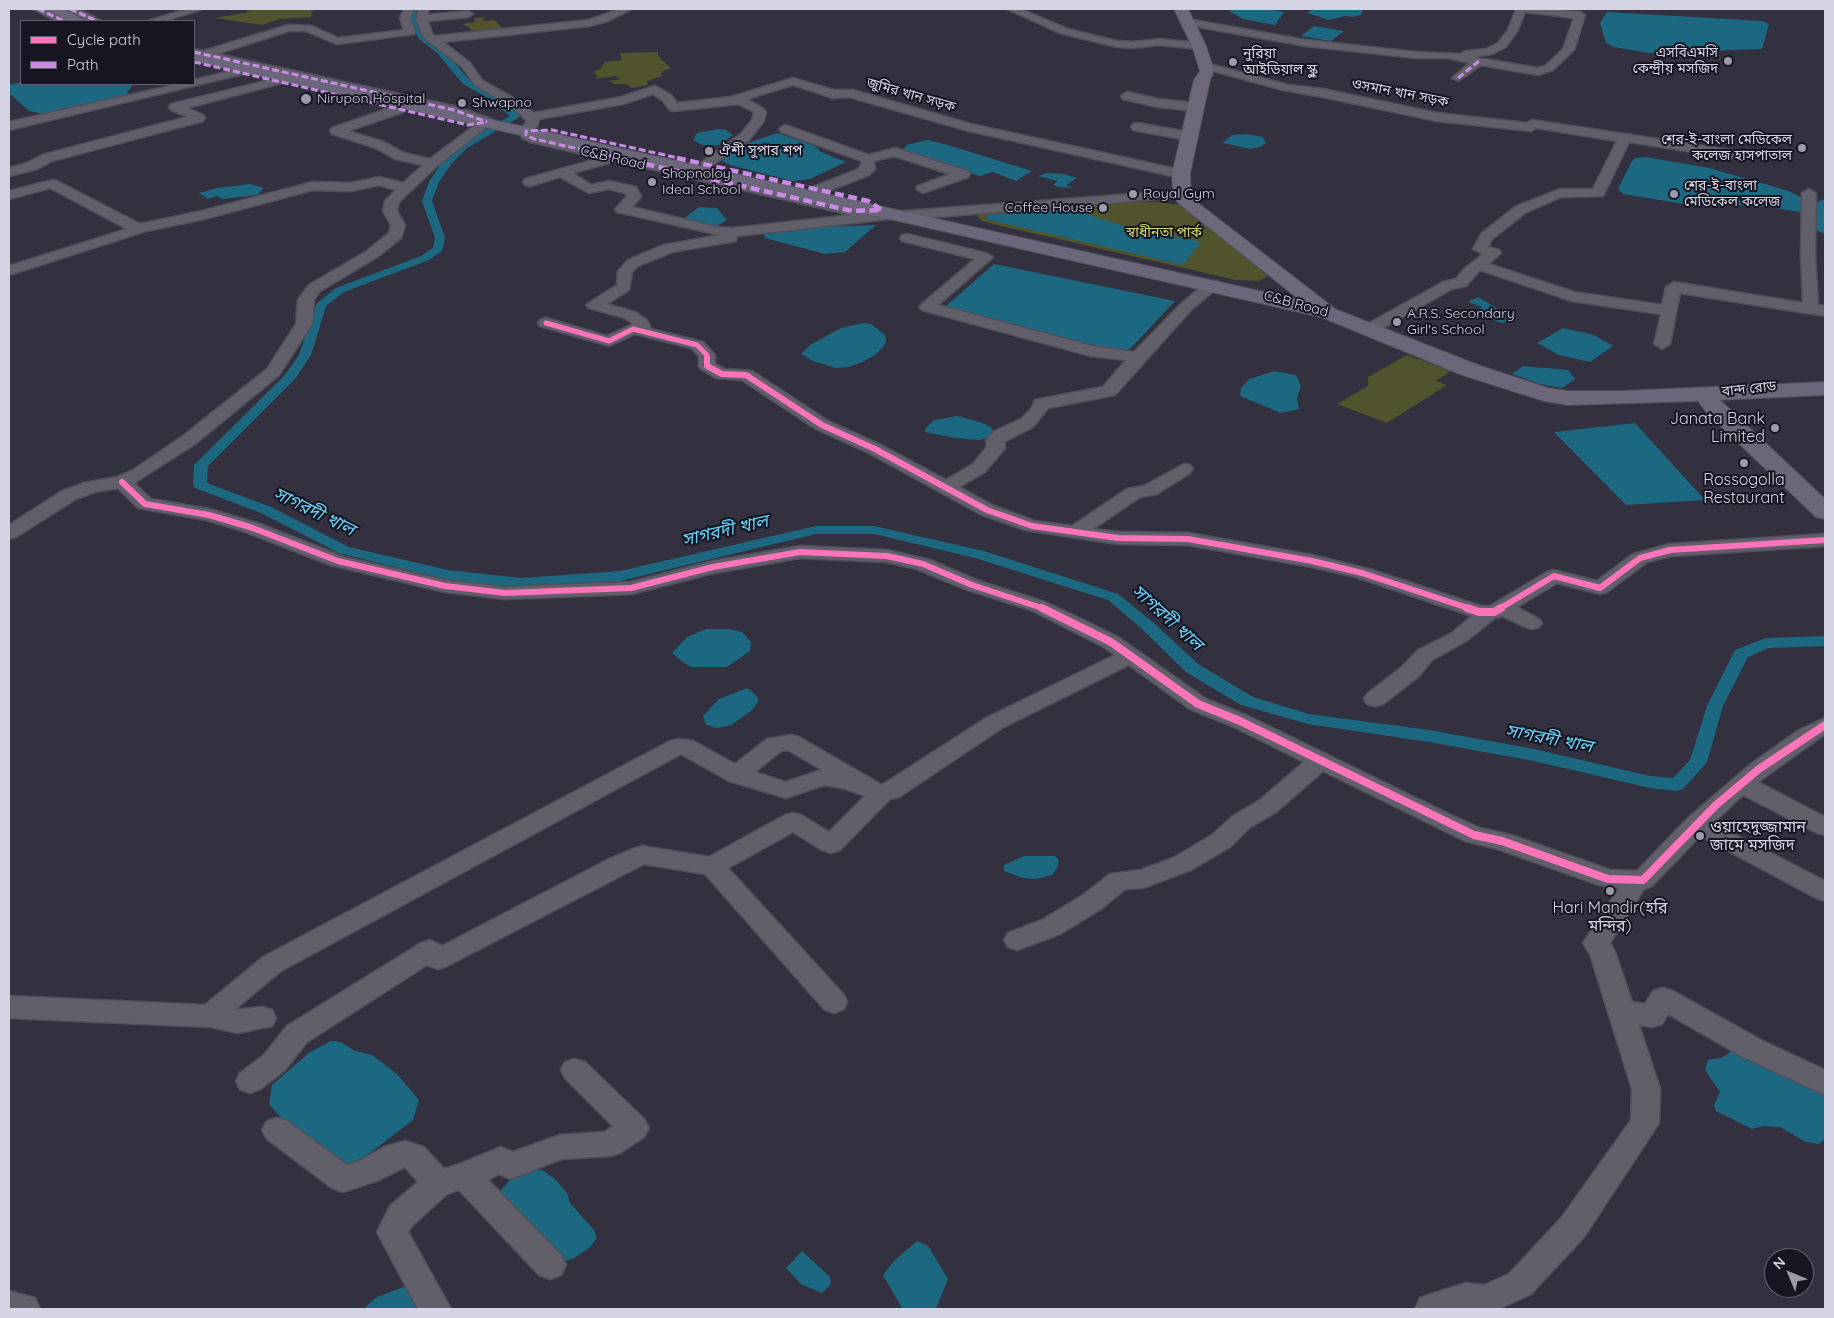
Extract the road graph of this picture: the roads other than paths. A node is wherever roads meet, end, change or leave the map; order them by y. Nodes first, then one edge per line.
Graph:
1 (38, 9) edge
2 (53, 9) edge
3 (70, 9) edge
4 (198, 9) edge
5 (409, 9) edge
6 (627, 9) edge
7 (1012, 9) edge
8 (1523, 9) edge
9 (423, 14) edge
10 (468, 14) dead end
11 (1184, 15) edge
12 (62, 20) edge
13 (77, 20) edge
14 (95, 20) edge
15 (157, 20) edge
16 (432, 40) junction
17 (1199, 46) junction
18 (197, 54) edge
19 (1456, 56) junction
20 (1479, 61) junction
21 (195, 62) edge
22 (1206, 66) junction
23 (239, 72) junction
24 (1458, 78) dead end
25 (278, 81) junction
26 (195, 83) edge
27 (189, 85) edge
28 (1127, 96) dead end
29 (738, 100) junction
30 (1194, 107) junction
31 (399, 109) junction
32 (489, 123) junction
33 (522, 125) junction
34 (9, 126) edge
35 (1137, 127) dead end
36 (785, 129) dead end
37 (1188, 136) junction
38 (1625, 137) junction
39 (1732, 154) dead end
40 (613, 158) junction
41 (868, 159) junction
42 (432, 163) junction
43 (708, 164) junction
44 (9, 172) edge
45 (562, 172) junction
46 (1181, 174) junction
47 (530, 182) dead end
48 (406, 188) junction
49 (924, 189) dead end
50 (818, 190) junction
51 (1182, 193) junction
52 (1809, 193) dead end
53 (9, 195) edge
54 (890, 212) junction
55 (138, 229) junction
56 (733, 232) junction
57 (907, 238) dead end
58 (1479, 265) junction
59 (9, 271) edge
60 (1213, 284) junction
61 (1818, 310) edge
62 (1670, 311) junction
63 (1327, 312) junction
64 (546, 323) dead end
65 (1370, 329) junction
66 (644, 331) junction
67 (1662, 344) dead end
68 (1138, 357) junction
69 (1825, 382) edge
70 (1825, 388) edge
71 (1704, 394) junction
72 (1184, 469) dead end
73 (122, 482) junction
74 (947, 487) junction
75 (1825, 503) edge
76 (1825, 512) edge
77 (1075, 532) junction
78 (9, 533) edge
79 (1825, 540) edge
80 (1496, 610) junction
81 (1532, 623) dead end
82 (1131, 656) junction
83 (1375, 699) dead end
84 (1825, 725) edge
85 (1320, 761) junction
86 (738, 775) junction
87 (1742, 784) junction
88 (876, 792) junction
89 (1696, 824) junction
90 (1825, 827) edge
91 (712, 866) junction
92 (1628, 881) junction
93 (1825, 892) edge
94 (1017, 940) dead end
95 (834, 1002) dead end
96 (9, 1007) edge
97 (1620, 1011) junction
98 (212, 1016) junction
99 (262, 1018) dead end
100 (575, 1070) dead end
101 (250, 1081) dead end
102 (1825, 1083) edge
103 (277, 1130) dead end
104 (452, 1179) junction
105 (550, 1265) dead end
106 (1488, 1304) edge
107 (9, 1306) edge
108 (24, 1309) edge
109 (435, 1309) edge
110 (1431, 1309) edge

1 - 12 street
2 - 13 highway
3 - 14 street
4 - 15 street
5 - 18 street
6 - 16 street
7 - 17 street
8 - 19 street
8 - 20 street
9 - 10 street
9 - 16 street
11 - 17 main road
11 - 19 street
16 - 33 street
17 - 22 main road
18 - 32 highway
19 - 20 street
20 - 24 street
21 - 23 street
22 - 30 main road
22 - 38 street, ওসমান খান সড়ক
23 - 25 street
23 - 26 street
25 - 31 street
25 - 44 street
27 - 34 street
28 - 30 street
29 - 33 street, জুমির খান সড়ক
29 - 43 street
29 - 46 street, জুমির খান সড়ক
30 - 37 main road
31 - 32 street
31 - 42 street
32 - 33 highway
32 - 42 street
33 - 40 street, C&B Road
33 - 43 street, C&B Road
33 - 54 highway, C&B Road
35 - 37 street
36 - 41 street
37 - 46 main road
38 - 39 street, ওসমান খান সড়ক
38 - 58 street
40 - 45 street
40 - 54 street, C&B Road
41 - 49 street
41 - 50 street
42 - 48 street
43 - 50 street, C&B Road
45 - 47 street
45 - 56 street
46 - 51 main road
48 - 55 street
48 - 73 street
50 - 54 street, C&B Road
51 - 54 street
51 - 63 main road
52 - 61 street
53 - 55 street
54 - 56 street
54 - 60 highway, C&B Road
55 - 59 street
56 - 66 street
57 - 68 street
58 - 62 street
58 - 65 street
60 - 63 highway, C&B Road
60 - 68 street
61 - 62 street
62 - 67 street
63 - 65 highway, C&B Road
64 - 66 street
65 - 71 highway, C&B Road
66 - 74 street
68 - 74 street
69 - 71 highway, বান্দ রোড
70 - 71 highway, বান্দ রোড
71 - 75 highway
71 - 76 highway
72 - 77 street
73 - 78 street
73 - 82 street
74 - 77 street
77 - 80 street
79 - 80 street
80 - 81 street
80 - 83 street
82 - 85 street
82 - 88 street
84 - 87 street
85 - 92 street
85 - 94 street
86 - 88 street
86 - 88 street
86 - 98 street
87 - 89 street
87 - 90 street
88 - 91 street
89 - 92 street
89 - 93 street
91 - 95 street
91 - 101 street
92 - 97 street
96 - 98 street
97 - 102 street
97 - 106 street
98 - 99 street
100 - 104 street
103 - 104 street
104 - 105 street
104 - 109 street
106 - 110 street
107 - 108 street

